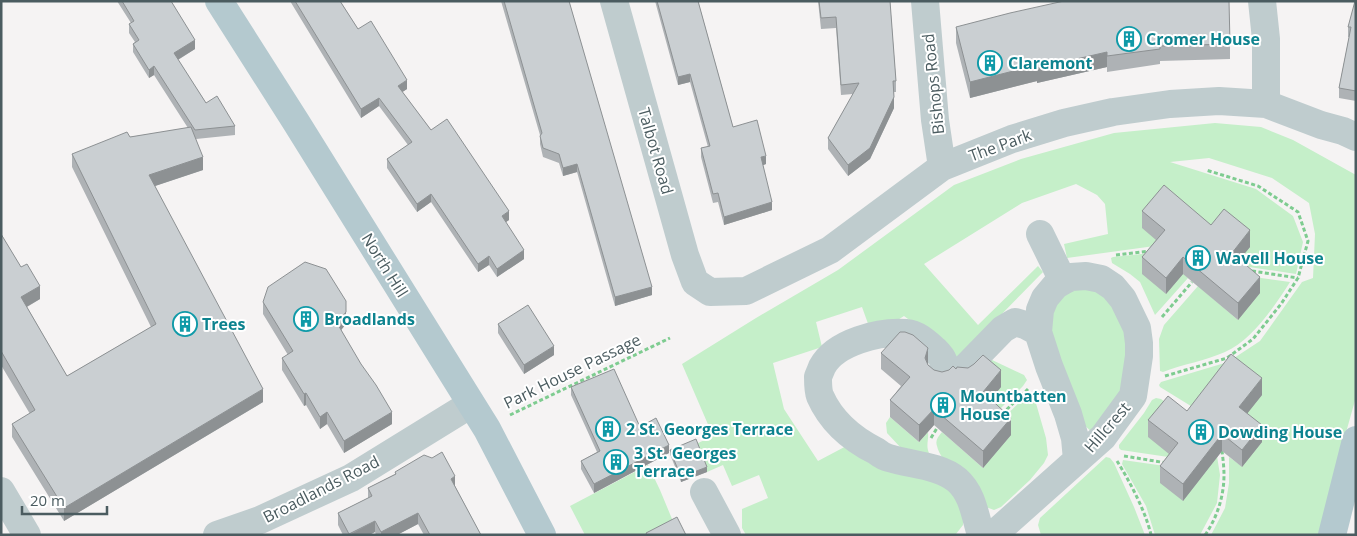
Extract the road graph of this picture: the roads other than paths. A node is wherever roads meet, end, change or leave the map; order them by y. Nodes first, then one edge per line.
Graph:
1 (219, 1) edge
2 (614, 1) edge
3 (925, 1) edge
4 (1262, 1) edge
5 (1266, 104) junction
6 (1321, 125) junction
7 (1356, 137) edge
8 (1356, 150) edge
9 (942, 167) junction
10 (1040, 234) dead end
11 (1063, 281) junction
12 (710, 292) joint
13 (1038, 332) junction
14 (471, 404) junction
15 (1356, 440) edge
16 (1077, 460) junction
17 (1, 491) edge
18 (704, 492) dead end
19 (27, 535) edge
20 (217, 535) edge
21 (542, 535) edge
22 (726, 535) edge
23 (981, 535) edge
24 (993, 535) edge
25 (1332, 535) edge

1 - 14 main road, North Hill
2 - 12 street, Talbot Road
3 - 9 street, Bishops Road
4 - 5 street
5 - 6 street, The Park
5 - 9 street, The Park
6 - 7 street, The Park
6 - 8 street, The Park
9 - 12 street, The Park
10 - 11 street
11 - 13 street, Hillcrest
11 - 16 street, Hillcrest
13 - 16 street, Hillcrest
13 - 23 street
14 - 20 street, Broadlands Road
14 - 21 main road, North Hill
15 - 25 main road
16 - 24 street, Hillcrest
17 - 19 street
18 - 22 street

